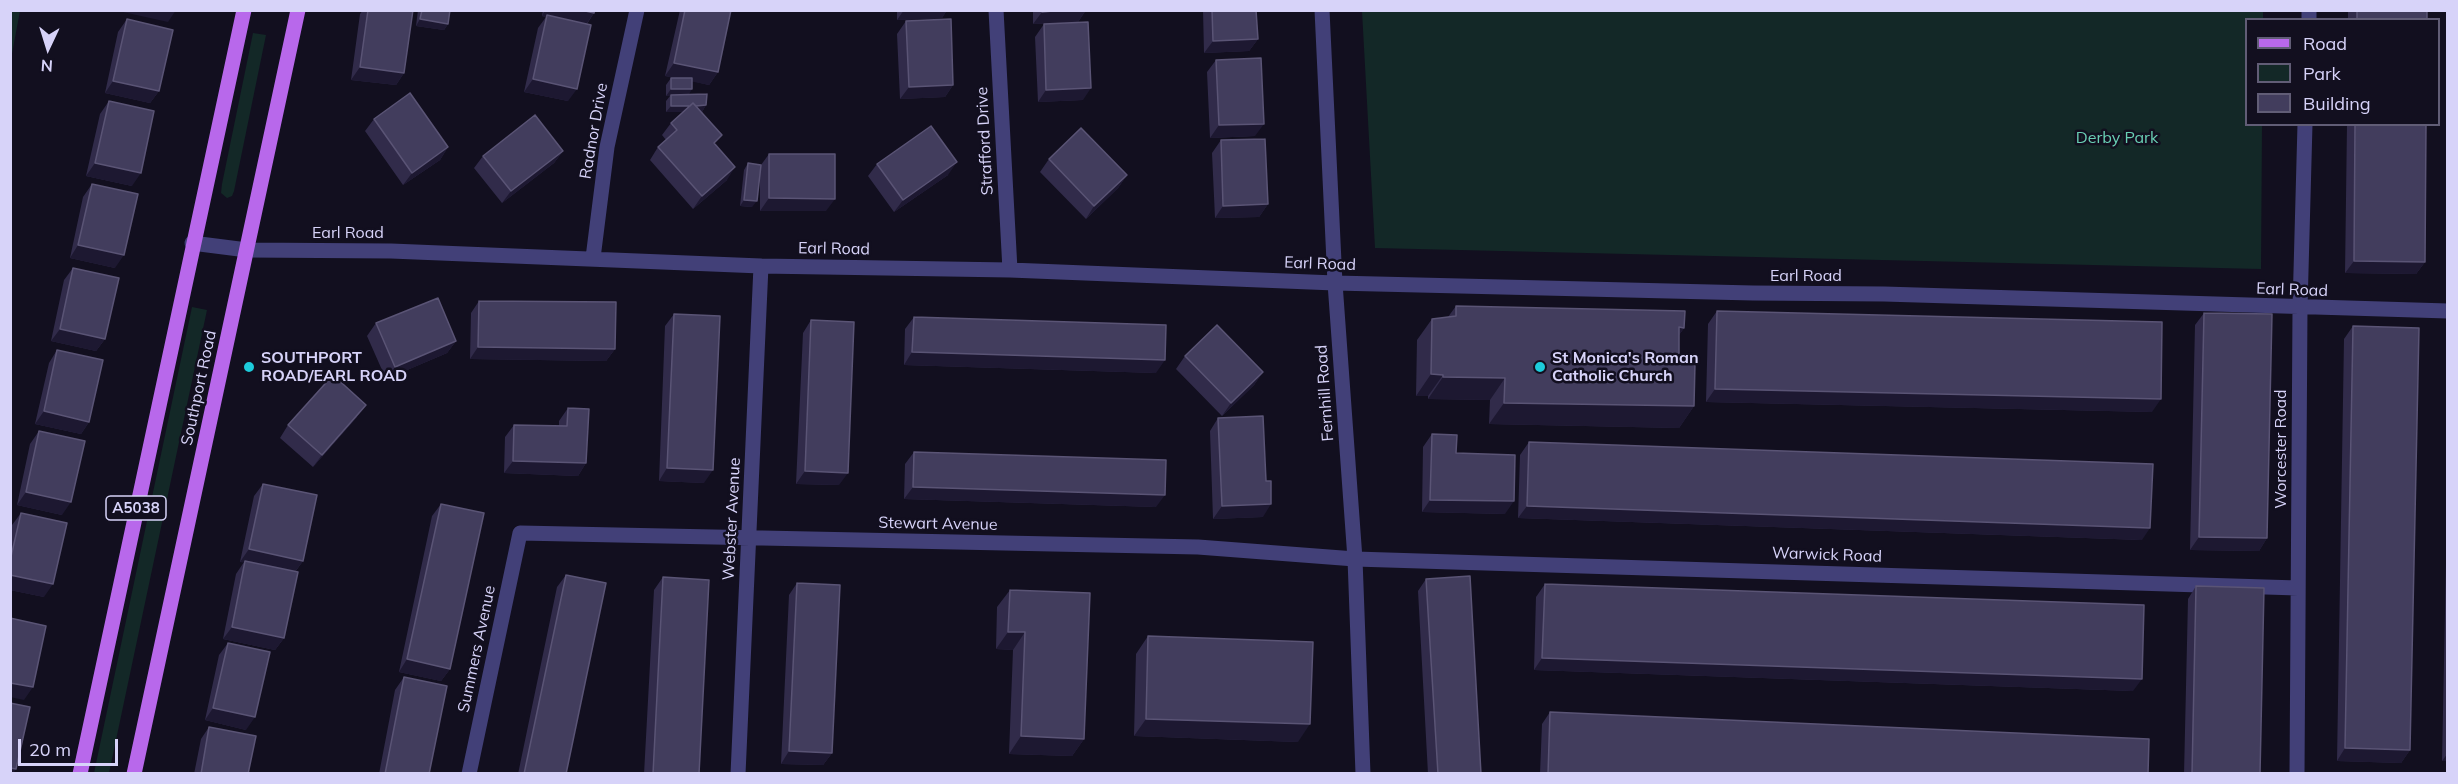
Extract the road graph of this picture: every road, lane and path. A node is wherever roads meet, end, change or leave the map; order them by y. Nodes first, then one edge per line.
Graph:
1 (244, 10) edge
2 (298, 10) edge
3 (637, 10) edge
4 (996, 10) edge
5 (1322, 10) edge
6 (2305, 126) edge
7 (192, 243) junction
8 (247, 250) junction
9 (593, 258) junction
10 (761, 266) junction
11 (1010, 270) junction
12 (1335, 283) junction
13 (2300, 308) junction
14 (2448, 311) edge
15 (520, 532) joint
16 (749, 539) junction
17 (1355, 559) junction
18 (2298, 588) junction
19 (80, 774) edge
20 (134, 774) edge
21 (470, 774) edge
22 (738, 774) edge
23 (1363, 774) edge
24 (2297, 774) edge

1 - 7 main road, A5038
2 - 8 main road, Southport Road / A5038
3 - 9 street, Radnor Drive
4 - 11 street, Strafford Drive
5 - 12 street, Fernhill Road
6 - 13 street, Worcester Road
7 - 8 street, Earl Road
7 - 19 main road, A5038
8 - 9 street, Earl Road
8 - 20 main road, Southport Road / A5038
9 - 10 street, Earl Road
10 - 11 street, Earl Road
10 - 16 street, Webster Avenue
11 - 12 street, Earl Road
12 - 13 street, Earl Road
12 - 17 street, Fernhill Road
13 - 14 street, Earl Road
13 - 18 street, Worcester Road
15 - 16 street, Stewart Avenue
15 - 21 street, Summers Avenue
16 - 17 street, Stewart Avenue
16 - 22 street, Webster Avenue
17 - 18 street, Warwick Road
17 - 23 street, Fernhill Road
18 - 24 street, Worcester Road

